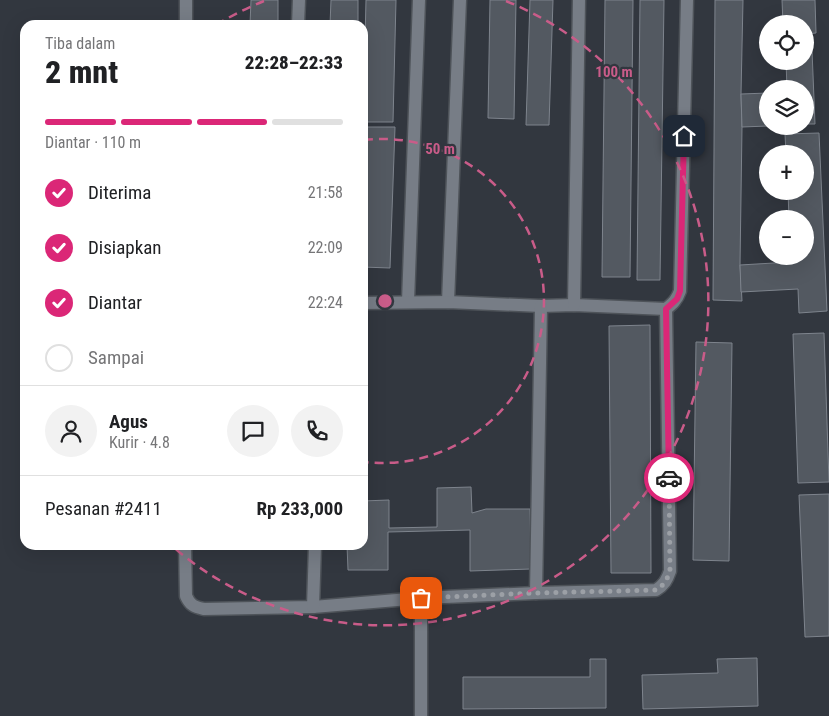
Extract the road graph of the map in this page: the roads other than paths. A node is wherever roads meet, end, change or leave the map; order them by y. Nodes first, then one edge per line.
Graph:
1 (186, 0) edge
2 (299, 0) edge
3 (419, 0) edge
4 (460, 0) edge
5 (578, 0) edge
6 (687, 0) edge
7 (186, 20) edge
8 (298, 20) edge
9 (408, 302) junction
10 (448, 302) junction
11 (368, 303) edge
12 (574, 305) junction
13 (541, 306) junction
14 (666, 309) junction
15 (185, 550) edge
16 (315, 550) edge
17 (536, 593) junction
18 (421, 598) junction
19 (313, 607) junction
20 (421, 716) edge

1 - 7 street
2 - 8 street
3 - 9 street
4 - 10 street
5 - 12 street
6 - 14 street
9 - 10 street
9 - 11 street
10 - 13 street
12 - 13 street
12 - 14 street
13 - 17 street
14 - 17 street
15 - 19 street
16 - 19 street
17 - 18 street
18 - 19 street
18 - 20 street

